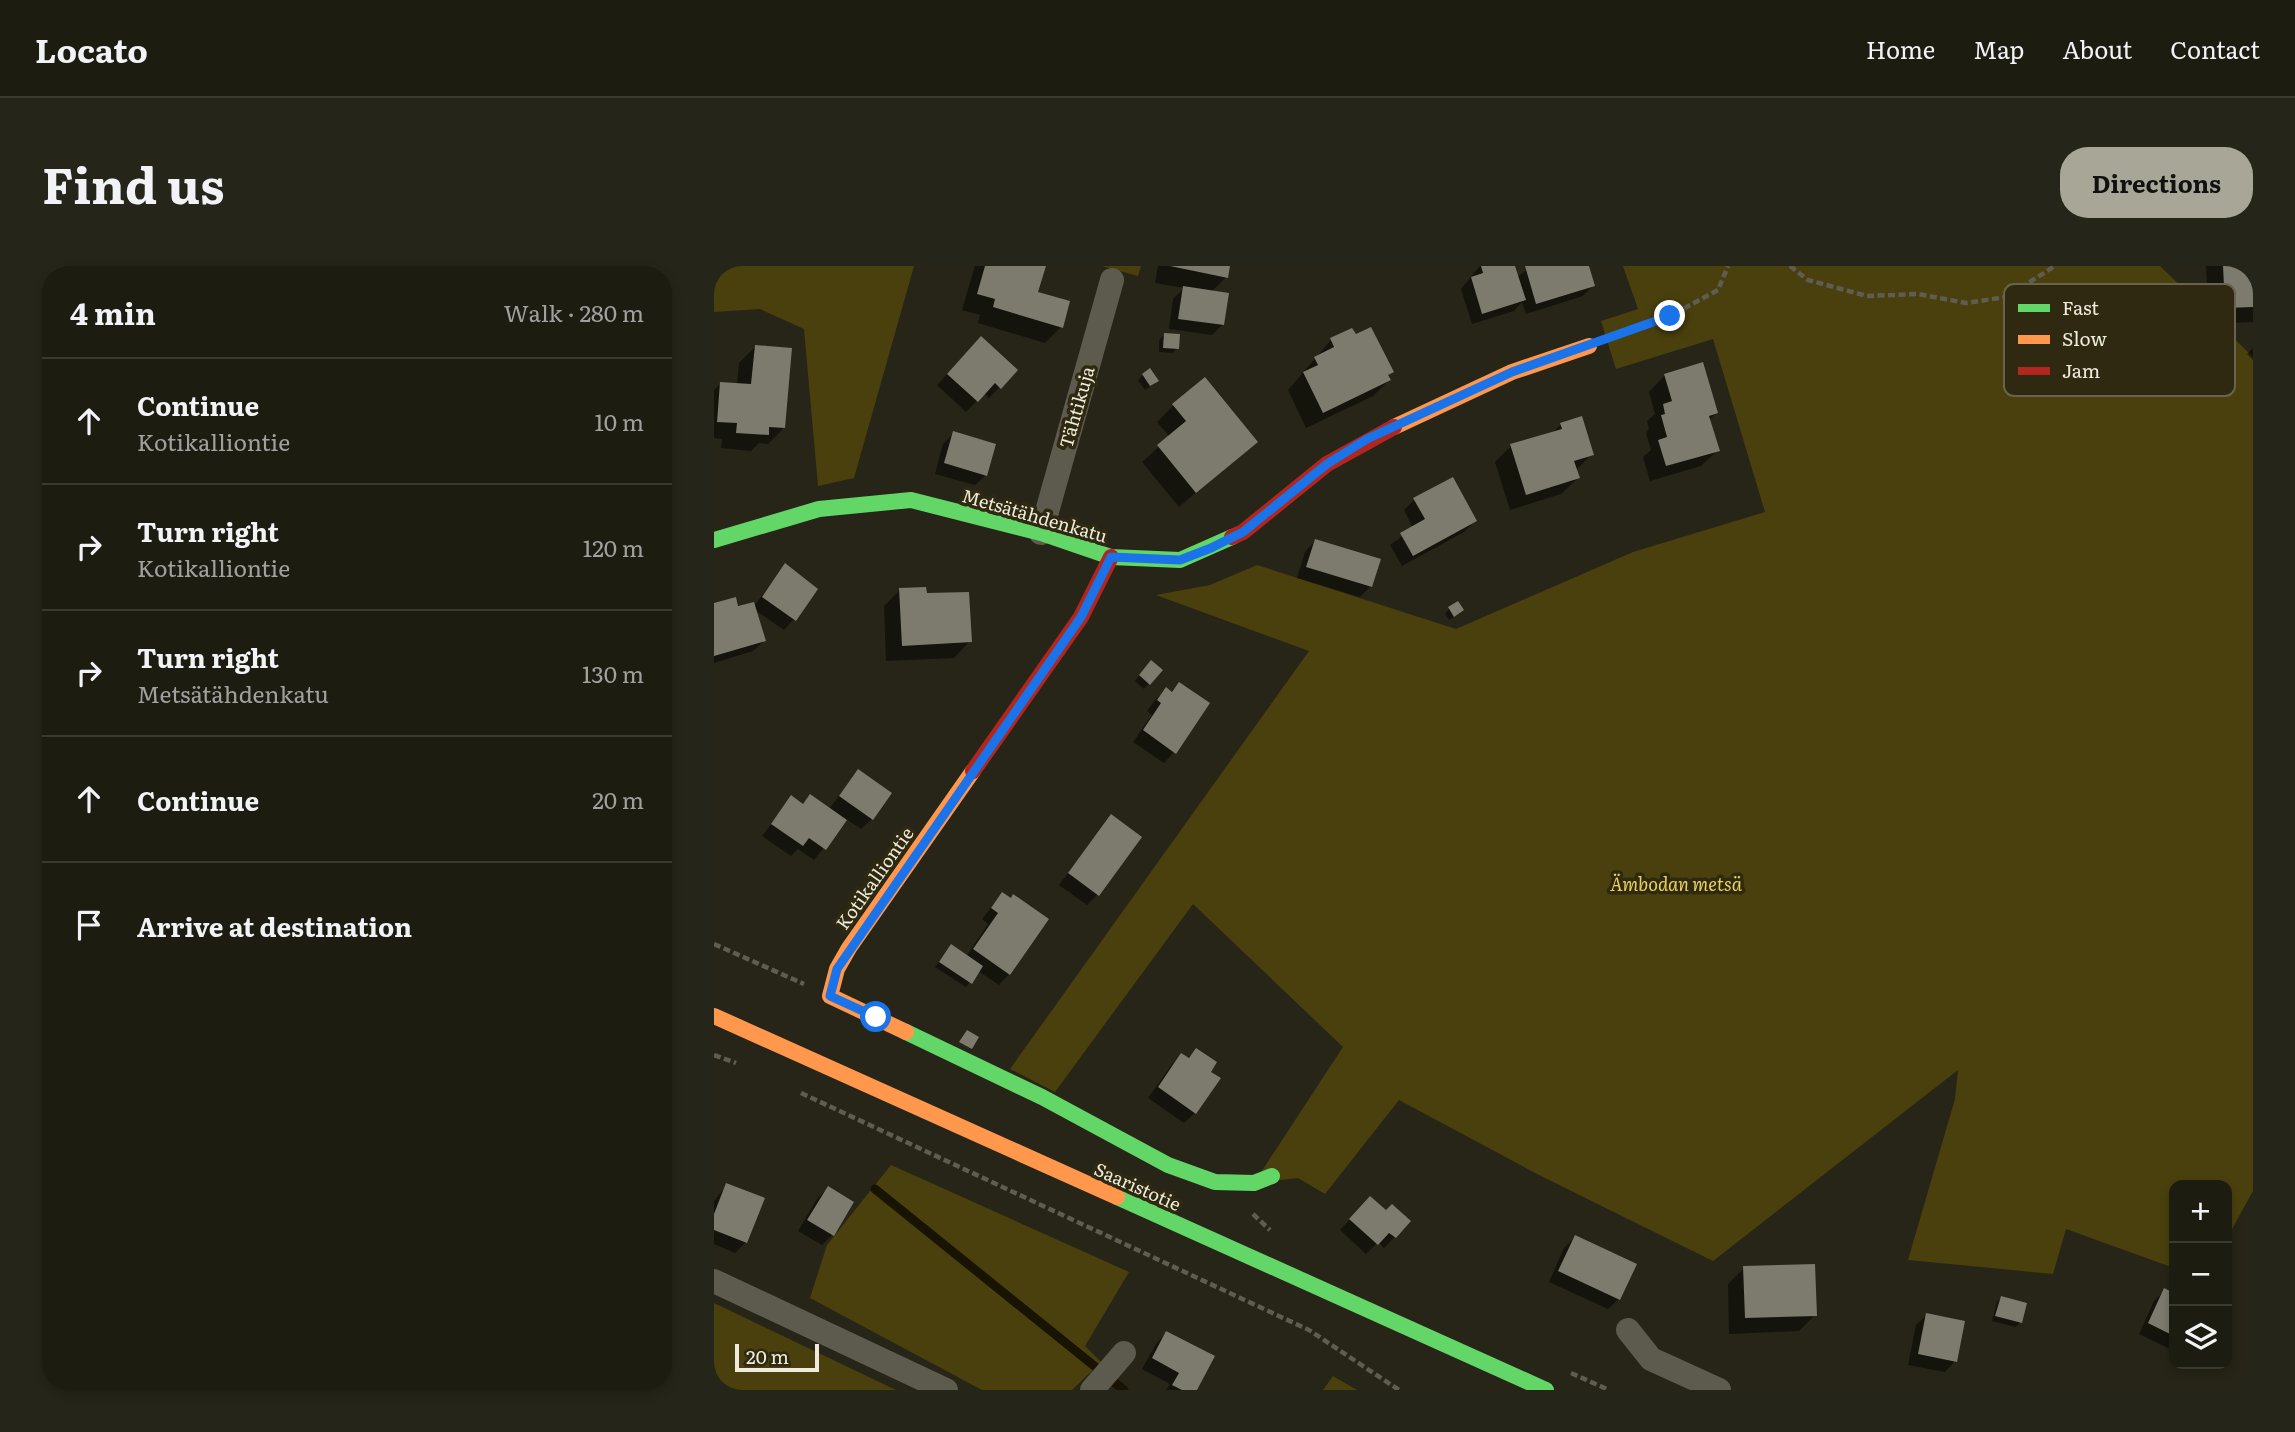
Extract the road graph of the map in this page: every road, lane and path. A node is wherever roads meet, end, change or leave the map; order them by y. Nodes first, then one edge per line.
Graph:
1 (1728, 266) edge
2 (1790, 266) edge
3 (2055, 266) edge
4 (1112, 281) dead end
5 (2027, 284) edge
6 (2004, 297) edge
7 (1588, 345) joint
8 (1041, 533) junction
9 (714, 540) edge
10 (1111, 557) junction
11 (714, 944) edge
12 (830, 996) junction
13 (714, 1016) edge
14 (714, 1055) edge
15 (748, 1068) dead end
16 (798, 1091) dead end
17 (1272, 1176) dead end
18 (714, 1281) edge
19 (1628, 1330) dead end
20 (1124, 1353) dead end
21 (946, 1390) edge
22 (1092, 1390) edge
23 (1399, 1390) edge
24 (1546, 1390) edge
25 (1719, 1390) edge

1 - 7 path
2 - 6 path
3 - 5 path
4 - 8 street, Tähtikuja
7 - 10 street, Metsätähdenkatu
8 - 9 street, Metsätähdenkatu
8 - 10 street, Metsätähdenkatu
10 - 12 street, Kotikalliontie
11 - 12 path
12 - 17 street
13 - 24 street, Saaristotie
14 - 15 path
16 - 23 path
18 - 21 street
19 - 25 street
20 - 22 street

